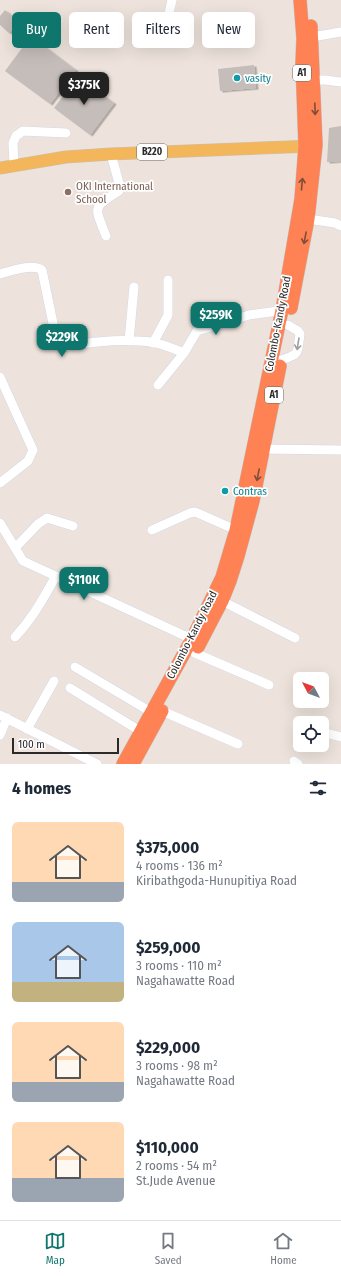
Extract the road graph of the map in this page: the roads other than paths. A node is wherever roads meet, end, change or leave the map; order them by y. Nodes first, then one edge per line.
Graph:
1 (172, 0) edge
2 (300, 0) edge
3 (308, 0) edge
4 (169, 12) edge
5 (341, 32) edge
6 (312, 37) junction
7 (314, 80) junction
8 (341, 82) edge
9 (66, 133) dead end
10 (311, 146) junction
11 (111, 154) junction
12 (14, 165) junction
13 (0, 168) edge
14 (308, 219) junction
15 (341, 226) edge
16 (106, 236) dead end
17 (0, 274) edge
18 (168, 280) dead end
19 (134, 287) dead end
20 (286, 310) junction
21 (129, 341) junction
22 (152, 343) junction
23 (184, 353) junction
24 (0, 377) edge
25 (158, 385) dead end
26 (258, 449) junction
27 (341, 450) edge
28 (0, 483) edge
29 (0, 523) edge
30 (73, 526) dead end
31 (152, 530) dead end
32 (236, 530) junction
33 (15, 548) junction
34 (56, 576) junction
35 (222, 601) junction
36 (15, 637) dead end
37 (295, 638) dead end
38 (195, 645) junction
39 (75, 667) dead end
40 (54, 682) dead end
41 (269, 685) dead end
42 (70, 688) dead end
43 (156, 711) junction
44 (4, 717) edge
45 (28, 729) junction
46 (140, 731) junction
47 (0, 734) edge
48 (329, 734) edge
49 (341, 737) edge
50 (238, 744) dead end
51 (97, 764) edge
52 (123, 764) edge
53 (133, 764) edge

1 - 4 street
2 - 10 highway, Colombo-Kandy Road / A1
3 - 6 highway, Colombo-Kandy Road / A1
5 - 6 street
6 - 7 highway, Colombo-Kandy Road / A1
7 - 8 street
7 -> 10 highway, Colombo-Kandy Road / A1
9 - 12 street
10 - 11 main road, B220
10 - 14 highway, Colombo-Kandy Road / A1
20 -> 10 highway, Colombo-Kandy Road / A1
11 - 12 main road, B220
11 - 16 street
12 - 13 main road, B220
14 - 15 street
14 -> 20 highway, Colombo-Kandy Road / A1
17 - 21 street
18 - 22 street
19 - 21 street
20 - 23 street
20 - 26 highway, Colombo-Kandy Road / A1
20 -> 26 highway, Colombo-Kandy Road / A1
21 - 22 street
22 - 23 street
23 - 25 street
24 - 28 street
26 - 27 street
26 - 32 highway, Colombo-Kandy Road / A1
26 -> 35 highway, Colombo-Kandy Road / A1
29 - 33 street
30 - 33 street
31 - 32 street
32 - 38 highway, Colombo-Kandy Road / A1
33 - 34 street
34 - 36 street
34 - 38 street
35 - 37 street
35 - 38 highway, Colombo-Kandy Road / A1
38 - 41 street
38 - 43 highway, Colombo-Kandy Road / A1
39 - 43 street
40 - 45 street
42 - 46 street
43 - 46 highway, Colombo-Kandy Road / A1
43 - 50 street
43 - 53 highway, Colombo-Kandy Road / A1
44 - 45 street
44 - 47 street
45 - 51 street
46 - 52 highway, Colombo-Kandy Road / A1
48 - 49 street

